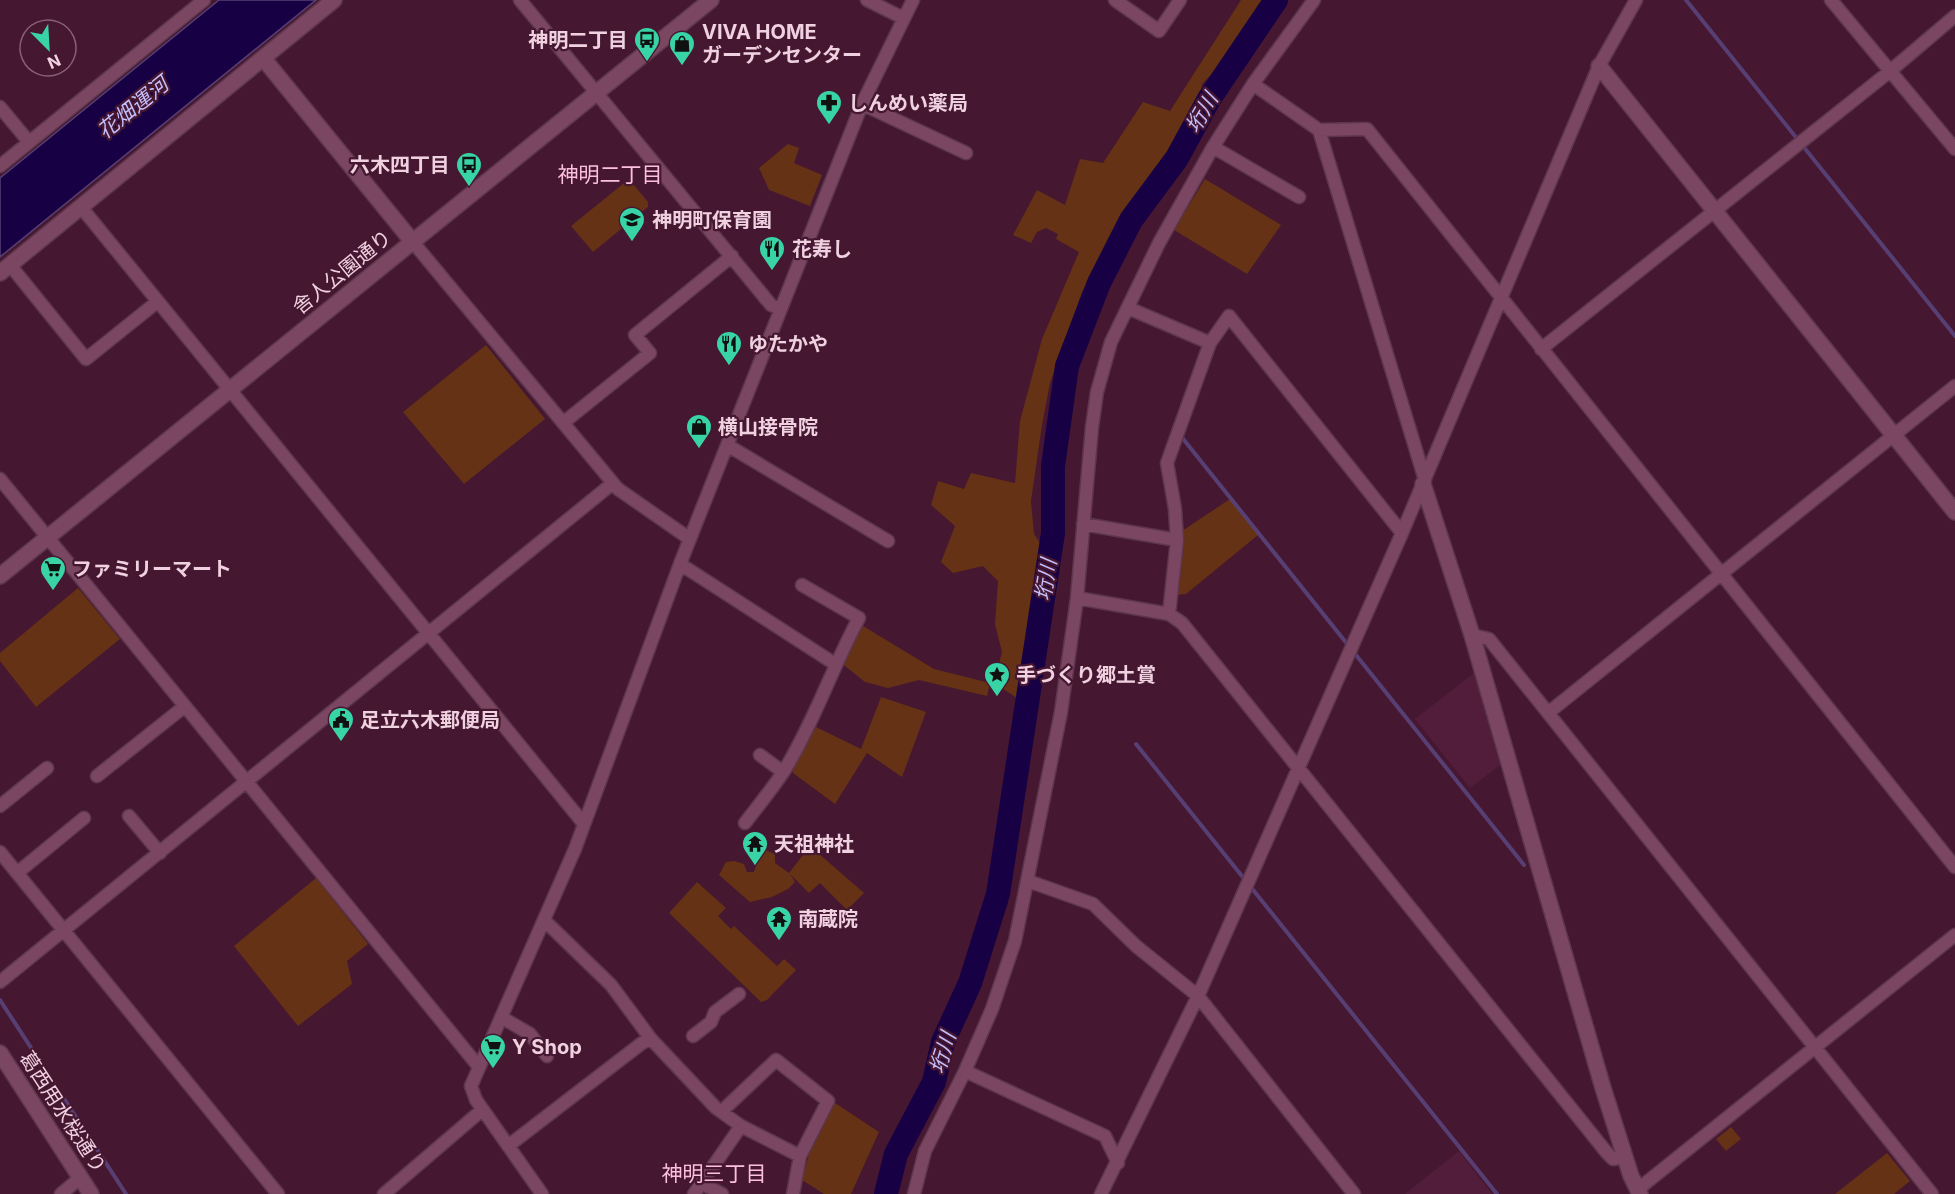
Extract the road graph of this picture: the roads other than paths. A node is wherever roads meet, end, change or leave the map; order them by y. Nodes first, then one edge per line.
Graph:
1 (204, 0) edge
2 (334, 0) edge
3 (520, 0) edge
4 (711, 0) edge
5 (867, 0) edge
6 (913, 0) edge
7 (1115, 0) edge
8 (1180, 0) edge
9 (1314, 0) edge
10 (1636, 0) edge
11 (1830, 0) edge
12 (1955, 16) edge
13 (903, 18) junction
14 (263, 58) junction
15 (1599, 66) junction
16 (1889, 72) junction
17 (1253, 84) junction
18 (597, 92) junction
19 (862, 104) junction
20 (0, 107) edge
21 (1319, 130) junction
22 (28, 142) junction
23 (1213, 147) junction
24 (1955, 149) edge
25 (966, 153) dead end
26 (0, 166) edge
27 (1299, 197) dead end
28 (81, 207) junction
29 (1715, 210) junction
30 (412, 241) junction
31 (732, 256) junction
32 (5, 269) edge
33 (1500, 298) junction
34 (157, 302) junction
35 (1128, 308) junction
36 (780, 309) junction
37 (1210, 343) junction
38 (1541, 349) junction
39 (1955, 387) edge
40 (229, 390) junction
41 (563, 423) junction
42 (1894, 436) junction
43 (727, 445) junction
44 (0, 479) edge
45 (1424, 482) junction
46 (613, 483) junction
47 (1955, 512) edge
48 (1083, 524) junction
49 (1402, 533) junction
50 (48, 537) junction
51 (690, 539) junction
52 (1176, 540) junction
53 (888, 541) dead end
54 (680, 564) junction
55 (1721, 575) junction
56 (0, 576) edge
57 (802, 585) dead end
58 (1077, 598) junction
59 (1169, 614) junction
60 (428, 633) junction
61 (1472, 634) junction
62 (835, 664) junction
63 (184, 706) junction
64 (1548, 713) junction
65 (760, 755) dead end
66 (1298, 766) junction
67 (47, 768) dead end
68 (783, 772) junction
69 (97, 776) dead end
70 (245, 782) junction
71 (0, 806) edge
72 (129, 816) dead end
73 (84, 818) dead end
74 (745, 823) dead end
75 (584, 824) junction
76 (0, 852) edge
77 (160, 853) junction
78 (1955, 867) edge
79 (17, 873) junction
80 (1028, 881) junction
81 (544, 920) junction
82 (64, 931) junction
83 (1955, 935) edge
84 (0, 982) edge
85 (739, 994) dead end
86 (1198, 996) junction
87 (501, 1017) junction
88 (693, 1036) dead end
89 (651, 1040) junction
90 (1814, 1047) junction
91 (0, 1053) edge
92 (547, 1056) dead end
93 (479, 1067) junction
94 (965, 1071) junction
95 (483, 1110) junction
96 (722, 1111) junction
97 (741, 1126) junction
98 (508, 1146) junction
99 (800, 1156) junction
100 (1625, 1157) junction
101 (1118, 1163) junction
102 (80, 1178) junction
103 (701, 1183) junction
104 (1637, 1193) edge
105 (61, 1194) edge
106 (91, 1194) edge
107 (278, 1194) edge
108 (384, 1194) edge
109 (542, 1194) edge
110 (694, 1194) edge
111 (722, 1194) edge
112 (793, 1194) edge
113 (914, 1194) edge
114 (1101, 1194) edge
115 (1354, 1194) edge
116 (1932, 1194) edge

1 - 22 street
2 - 14 street
3 - 18 street
4 - 18 street, 舎人公園通り
5 - 13 street
6 - 13 street
7 - 8 street
9 - 17 street
10 - 15 street
11 - 16 street
12 - 16 street
13 - 19 street
14 - 28 street
14 - 30 street
15 - 29 street
15 - 33 street
16 - 24 street
16 - 29 street
17 - 21 street
17 - 23 street
18 - 30 street, 舎人公園通り
18 - 31 street
19 - 25 street
19 - 36 street
20 - 22 street
21 - 33 street
21 - 45 street
22 - 26 street
23 - 27 street
23 - 35 street
28 - 32 street
28 - 34 street
29 - 38 street
29 - 42 street
30 - 40 street, 舎人公園通り
30 - 41 street
31 - 36 street
31 - 41 street
32 - 34 street
33 - 38 street
33 - 45 street
34 - 40 street
35 - 37 street
35 - 48 street
36 - 43 street
37 - 49 street
37 - 52 street
38 - 55 street
39 - 42 street
40 - 50 street, 舎人公園通り
40 - 60 street
41 - 46 street
42 - 47 street
42 - 55 street
43 - 51 street
43 - 53 street
44 - 50 street
45 - 49 street
45 - 61 street
46 - 51 street
46 - 60 street
48 - 52 street
48 - 58 street
49 - 66 street
50 - 56 street, 舎人公園通り
50 - 63 street
51 - 54 street
52 - 59 street
54 - 62 street
54 - 75 street
55 - 64 street
55 - 78 street
57 - 62 street
58 - 59 street
58 - 80 street
59 - 66 street
60 - 70 street
60 - 75 street
61 - 64 street
61 - 100 street
62 - 68 street
63 - 69 street
63 - 70 street
64 - 90 street
65 - 68 street
66 - 86 street
66 - 100 street
67 - 71 street
68 - 74 street
70 - 77 street
70 - 93 street
72 - 77 street
73 - 79 street
75 - 81 street
76 - 79 street
77 - 82 street
79 - 82 street
80 - 86 street
80 - 94 street
81 - 87 street
81 - 89 street
82 - 84 street
82 - 107 street
83 - 90 street
85 - 88 street
86 - 101 street
86 - 115 street
87 - 92 street
87 - 93 street
89 - 96 street
89 - 98 street
90 - 104 street
90 - 116 street
91 - 102 street, 葛西用水桜通り
93 - 95 street
94 - 101 street
94 - 113 street
95 - 98 street
95 - 108 street
96 - 97 street
96 - 99 street
97 - 99 street
97 - 103 street
98 - 109 street
99 - 112 street
100 - 104 street
101 - 114 street
102 - 105 street
102 - 106 street, 葛西用水桜通り
103 - 110 street
103 - 111 street

